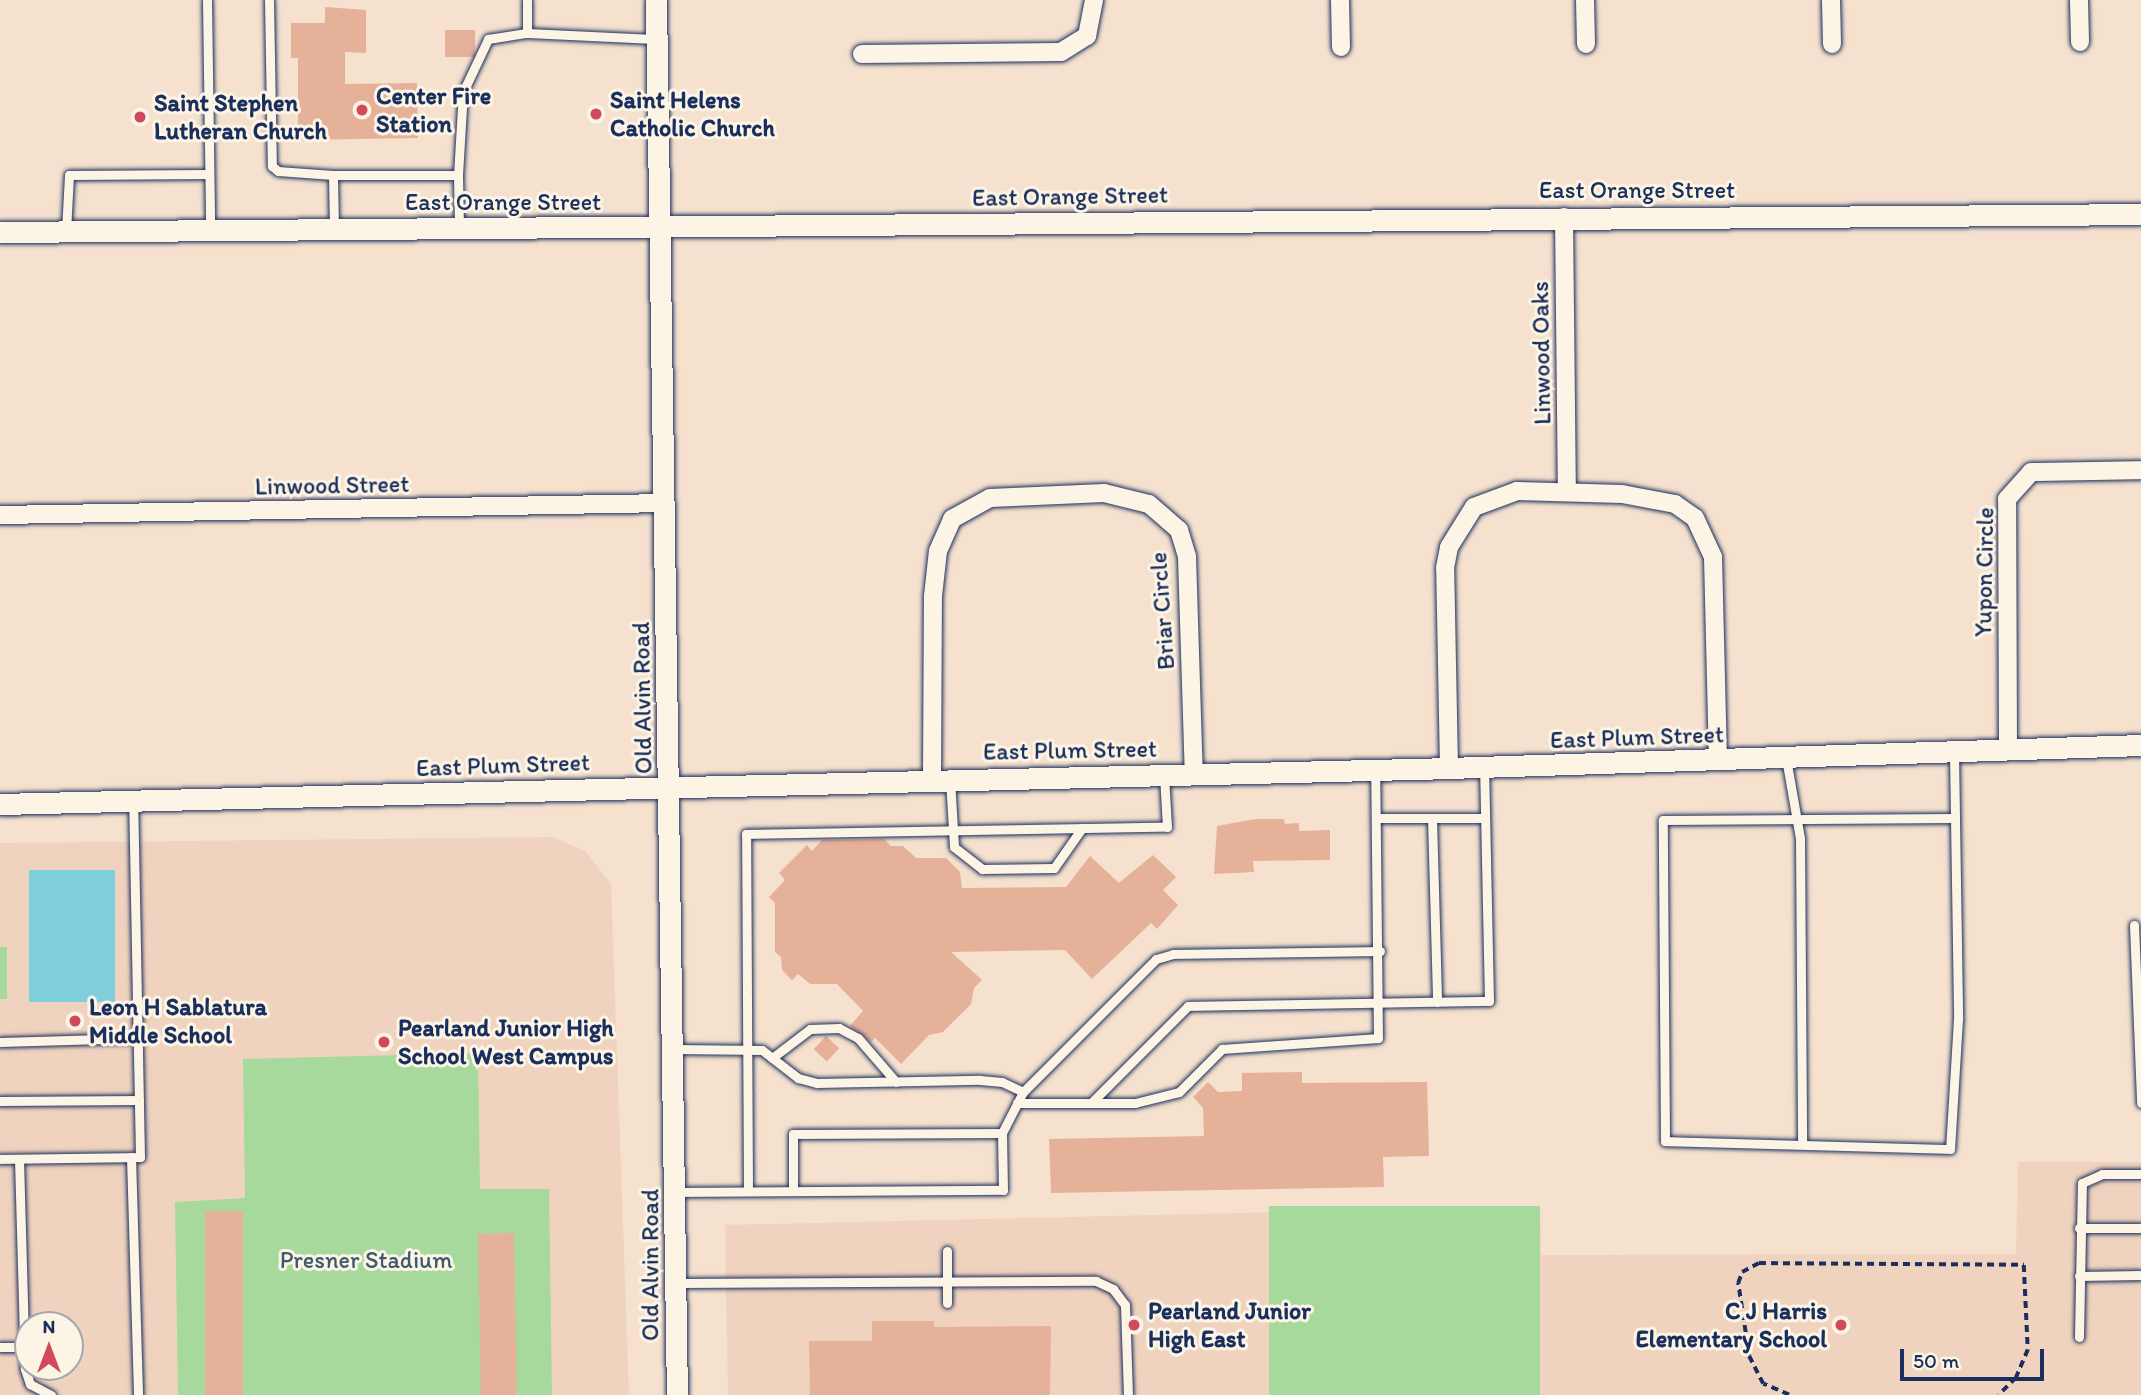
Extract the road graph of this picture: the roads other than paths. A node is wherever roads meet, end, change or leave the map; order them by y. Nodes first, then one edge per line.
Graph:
1 (207, 0) edge
2 (269, 0) edge
3 (527, 0) edge
4 (656, 0) edge
5 (1094, 0) edge
6 (1340, 0) edge
7 (1585, 0) edge
8 (1831, 0) edge
9 (2078, 0) edge
10 (527, 33) junction
11 (656, 39) junction
12 (2080, 42) dead end
13 (1586, 44) dead end
14 (1832, 44) dead end
15 (1341, 47) dead end
16 (862, 54) dead end
17 (209, 174) junction
18 (333, 175) junction
19 (458, 175) junction
20 (2141, 214) edge
21 (1563, 217) junction
22 (661, 227) junction
23 (335, 229) junction
24 (459, 229) junction
25 (210, 230) junction
26 (66, 231) junction
27 (0, 232) edge
28 (2141, 470) edge
29 (1567, 489) junction
30 (665, 503) junction
31 (0, 515) edge
32 (2141, 745) edge
33 (2008, 749) junction
34 (1954, 751) junction
35 (1786, 758) junction
36 (1718, 761) junction
37 (1485, 767) junction
38 (1449, 768) junction
39 (1375, 770) junction
40 (1194, 774) junction
41 (1164, 775) junction
42 (941, 778) junction
43 (670, 786) junction
44 (133, 801) junction
45 (0, 804) edge
46 (1377, 818) junction
47 (1432, 818) junction
48 (1485, 818) junction
49 (1794, 818) junction
50 (1955, 818) junction
51 (1082, 828) junction
52 (951, 830) junction
53 (2134, 925) dead end
54 (1380, 951) junction
55 (1437, 1002) junction
56 (1381, 1005) junction
57 (138, 1038) junction
58 (0, 1042) edge
59 (747, 1047) junction
60 (674, 1049) junction
61 (772, 1058) junction
62 (896, 1082) junction
63 (1023, 1092) junction
64 (139, 1100) junction
65 (0, 1101) edge
66 (2141, 1102) edge
67 (1017, 1103) junction
68 (1091, 1103) junction
69 (1002, 1133) junction
70 (1802, 1142) junction
71 (131, 1157) junction
72 (0, 1159) edge
73 (19, 1159) junction
74 (2141, 1174) edge
75 (748, 1191) junction
76 (793, 1191) junction
77 (676, 1192) junction
78 (2078, 1228) junction
79 (2141, 1228) edge
80 (947, 1251) dead end
81 (2141, 1275) edge
82 (2078, 1276) junction
83 (947, 1280) junction
84 (677, 1283) junction
85 (947, 1303) dead end
86 (23, 1311) edge
87 (2079, 1337) dead end
88 (30, 1381) edge
89 (51, 1395) edge
90 (138, 1395) edge
91 (677, 1395) edge
92 (1128, 1395) edge

1 - 17 lane
2 - 18 lane
3 - 10 lane
4 - 11 street, Old Alvin Road
5 - 16 street
6 - 15 street
7 - 13 street
8 - 14 street
9 - 12 street
10 - 11 lane
10 - 19 lane
11 - 22 street, Old Alvin Road
17 - 25 lane
17 - 26 lane
18 - 19 lane
18 - 23 lane
19 - 24 lane
20 - 21 street, East Orange Street
21 - 22 street, East Orange Street
21 - 29 street, Linwood Oaks
22 - 24 street, East Orange Street
22 - 30 street, Old Alvin Road
23 - 24 street, East Orange Street
23 - 25 street, East Orange Street
25 - 26 street, East Orange Street
26 - 27 street, East Orange Street
28 - 33 street, Yupon Circle
29 - 36 street
29 - 38 street
30 - 31 street, Linwood Street
30 - 43 street, Old Alvin Road
32 - 33 street, East Plum Street
33 - 34 street, East Plum Street
34 - 35 street, East Plum Street
34 - 50 lane
35 - 36 street, East Plum Street
35 - 49 lane
36 - 37 street, East Plum Street
37 - 38 street, East Plum Street
37 - 48 lane
38 - 39 street, East Plum Street
39 - 40 street, East Plum Street
39 - 46 lane
40 - 41 street, East Plum Street
40 - 42 street, Briar Circle
41 - 42 street, East Plum Street
41 - 51 lane
42 - 43 street, East Plum Street
42 - 52 lane
43 - 44 street, East Plum Street
43 - 60 street, Old Alvin Road
44 - 45 street, East Plum Street
44 - 57 lane
46 - 47 lane
46 - 54 lane
47 - 48 lane
47 - 55 lane
48 - 55 lane
49 - 50 lane
49 - 70 lane
49 - 70 lane
50 - 70 lane
51 - 52 lane
51 - 52 lane
52 - 59 lane
53 - 66 lane
54 - 56 lane
54 - 63 lane
55 - 56 lane
56 - 68 lane
56 - 68 lane
57 - 58 lane
57 - 64 lane
59 - 60 lane
59 - 61 lane
59 - 75 lane
60 - 77 street, Old Alvin Road
61 - 62 lane
61 - 62 lane
62 - 63 lane
63 - 67 lane
64 - 65 lane
64 - 71 lane
67 - 68 lane
67 - 69 lane
69 - 76 lane
69 - 76 lane
71 - 73 lane
71 - 90 lane
72 - 73 lane
73 - 86 lane
74 - 78 lane
75 - 76 lane
75 - 77 lane
77 - 84 street, Old Alvin Road
78 - 79 lane
78 - 82 lane
80 - 83 lane
81 - 82 lane
82 - 87 lane
83 - 84 lane
83 - 85 lane
83 - 92 lane
84 - 91 street, Old Alvin Road
88 - 89 lane

